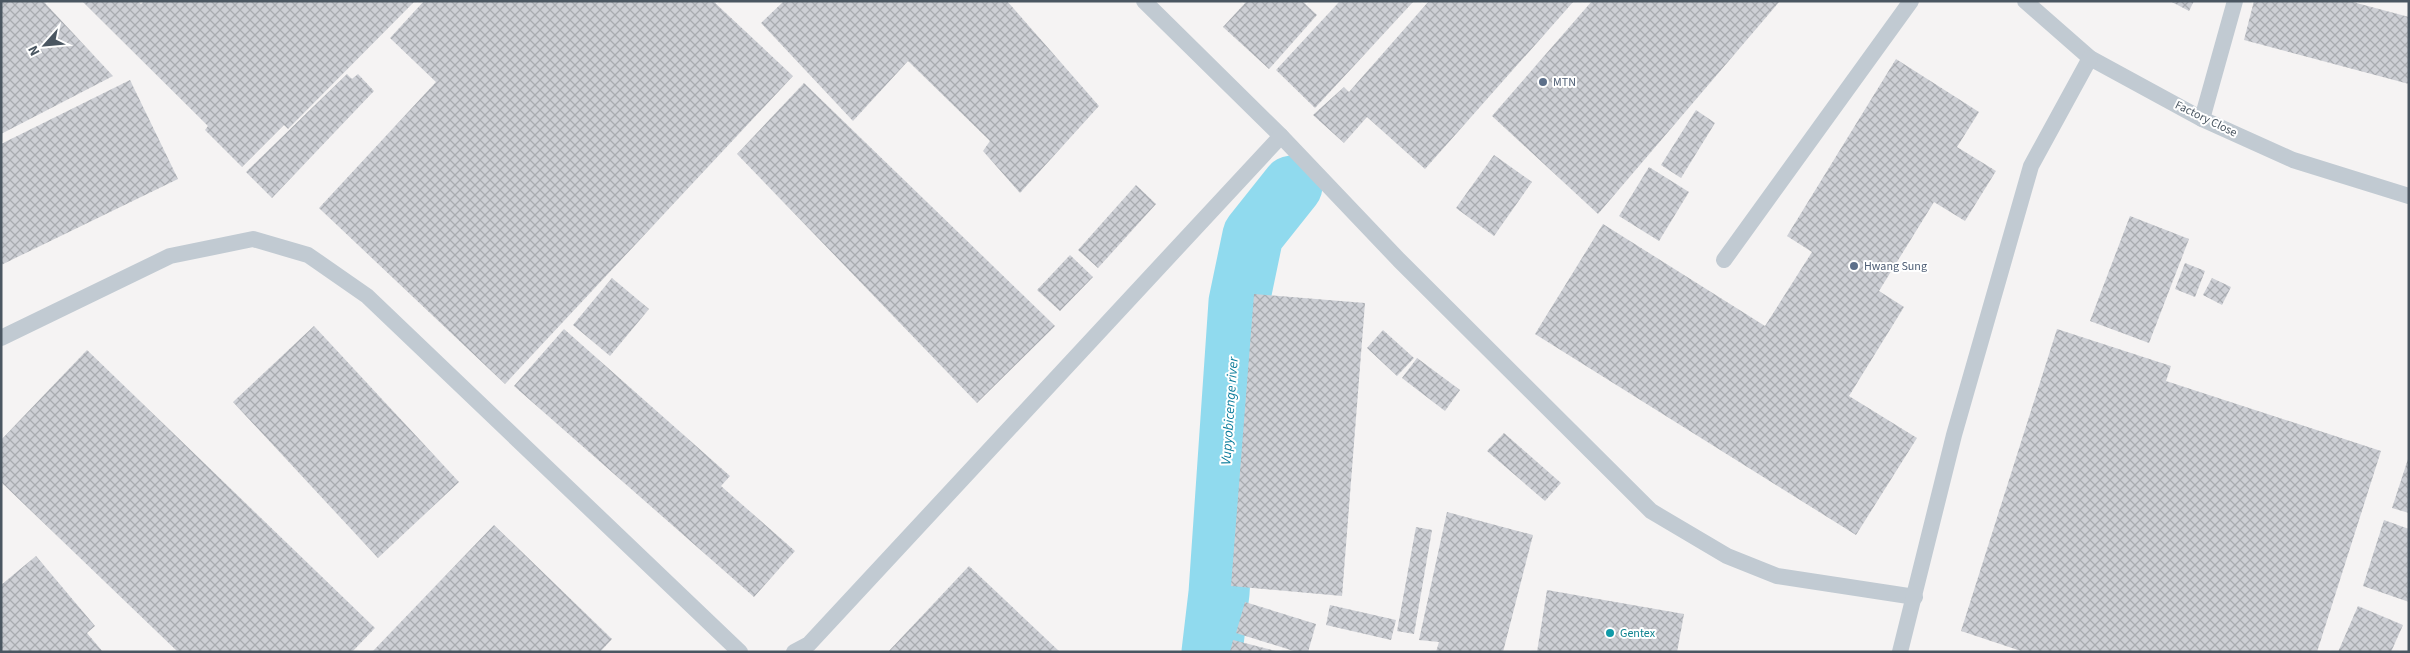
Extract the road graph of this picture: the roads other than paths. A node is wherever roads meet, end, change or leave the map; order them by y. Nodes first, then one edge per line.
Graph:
1 (1144, 1) edge
2 (1911, 1) edge
3 (2025, 1) edge
4 (2235, 1) edge
5 (2090, 58) junction
6 (2202, 119) junction
7 (1281, 136) junction
8 (2409, 196) edge
9 (1724, 260) dead end
10 (1, 338) edge
11 (1915, 597) junction
12 (740, 652) edge
13 (794, 652) edge
14 (1900, 652) edge

1 - 7 lane
2 - 9 lane
3 - 5 lane, Factory Close
4 - 6 lane
5 - 6 lane, Factory Close
5 - 11 lane
6 - 8 lane, Factory Close
7 - 11 lane
7 - 13 lane
10 - 12 lane
11 - 14 lane

